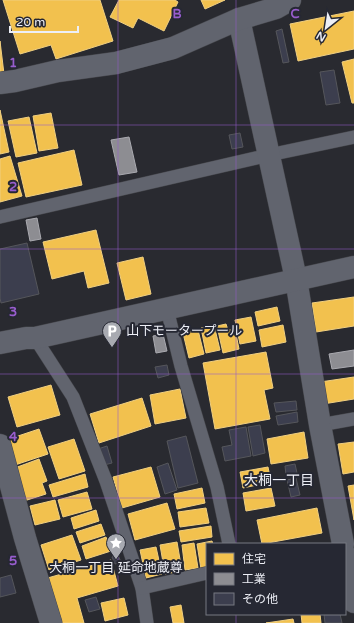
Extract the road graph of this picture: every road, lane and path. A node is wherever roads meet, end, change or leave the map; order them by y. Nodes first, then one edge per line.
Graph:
1 (290, 0) edge
2 (240, 19) junction
3 (0, 83) edge
4 (354, 138) edge
5 (269, 155) junction
6 (0, 217) edge
7 (354, 267) edge
8 (296, 279) junction
9 (167, 308) junction
10 (35, 338) junction
11 (0, 343) edge
12 (354, 419) edge
13 (320, 425) junction
14 (0, 445) edge
15 (229, 543) edge
16 (343, 543) edge
17 (346, 559) edge
18 (206, 573) edge
19 (142, 588) junction
20 (353, 588) edge
21 (51, 623) edge
22 (146, 623) edge

1 - 2 street
2 - 3 street
2 - 5 street
4 - 5 lane
5 - 6 lane
5 - 8 street
7 - 8 street
8 - 9 street
8 - 13 street
9 - 10 street
9 - 15 lane
10 - 11 street
10 - 19 lane
12 - 13 lane
13 - 16 street
14 - 21 street
17 - 20 street
18 - 19 lane
19 - 22 lane

